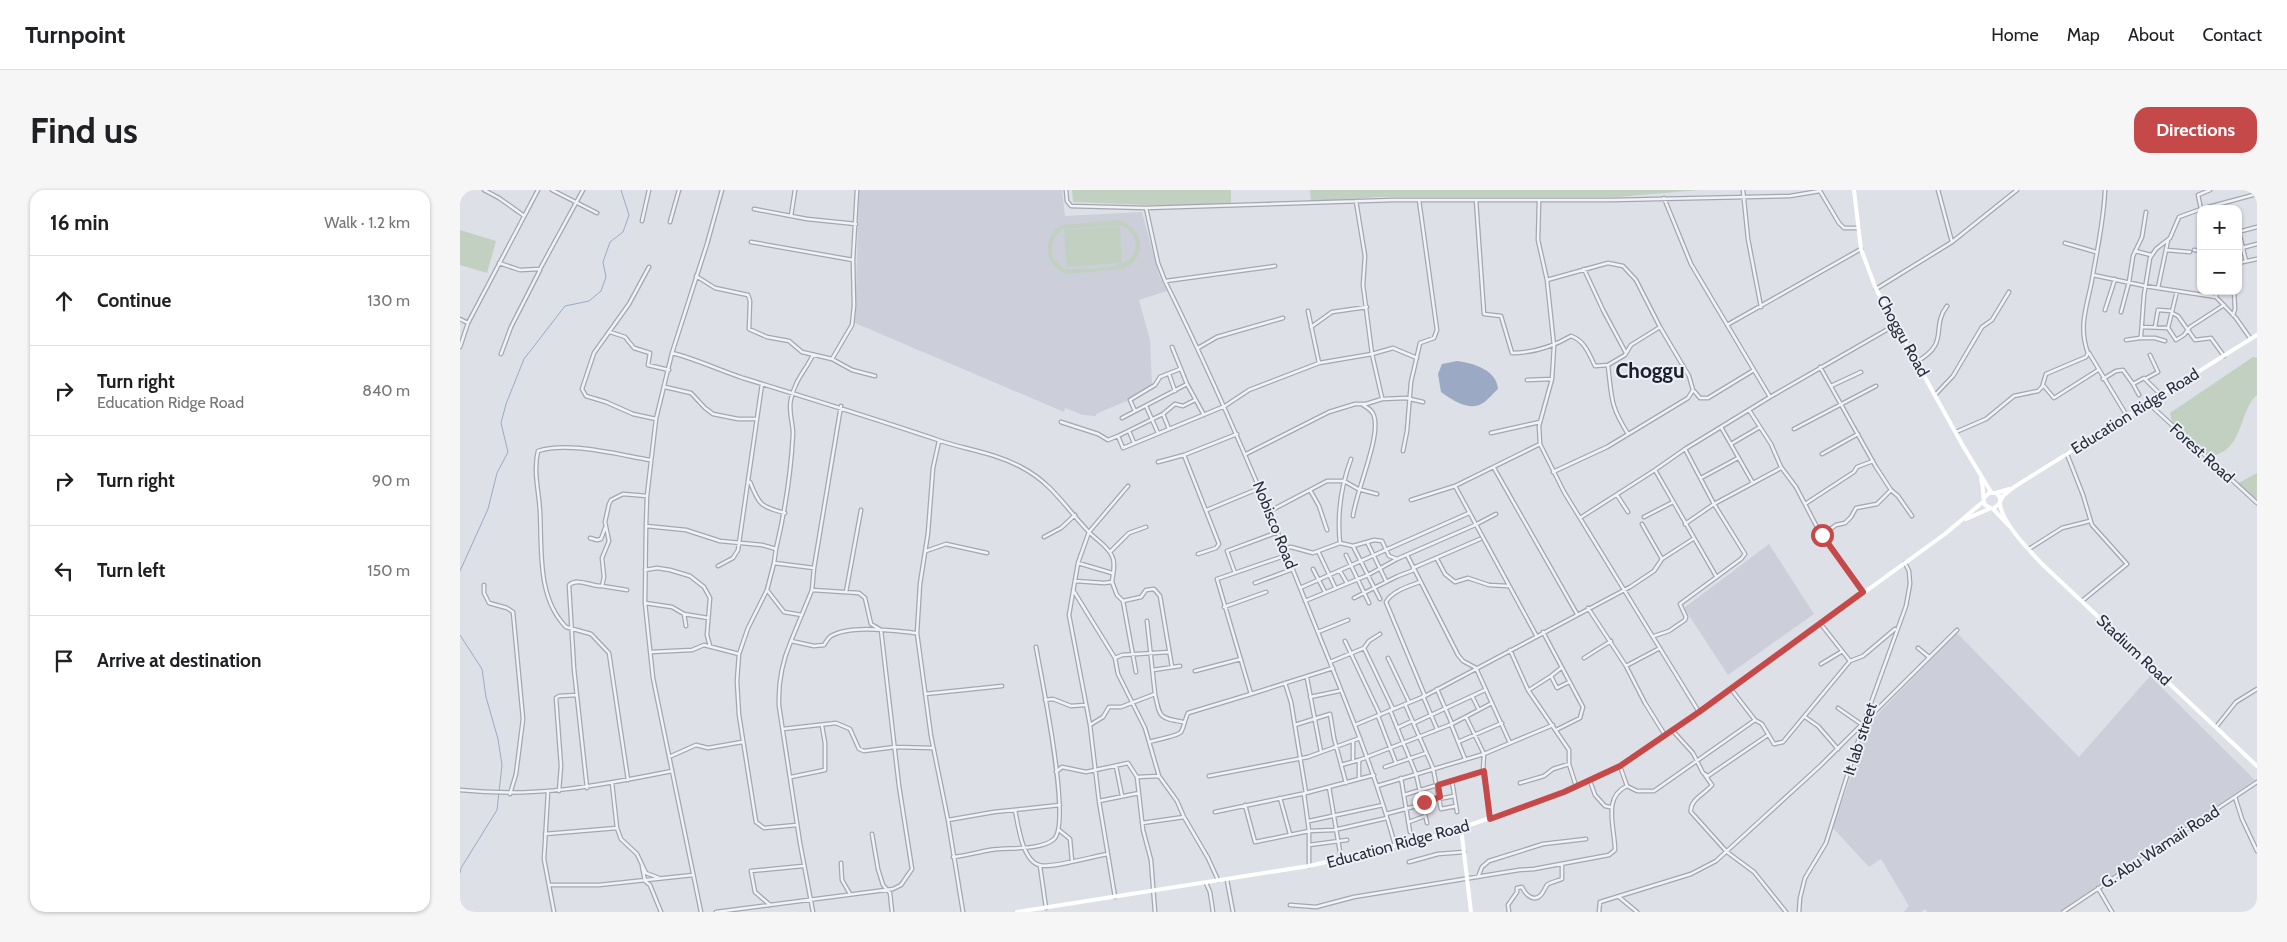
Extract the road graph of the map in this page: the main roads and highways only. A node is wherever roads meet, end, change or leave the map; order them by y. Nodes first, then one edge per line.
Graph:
1 (1854, 190) edge
2 (2257, 335) edge
3 (1978, 473) junction
4 (2014, 487) junction
5 (1994, 493) junction
6 (1984, 500) junction
7 (2000, 503) junction
8 (1991, 509) junction
9 (1964, 520) junction
10 (2014, 531) junction
11 (2257, 766) edge
12 (1461, 828) junction
13 (1017, 912) edge
14 (1471, 912) edge

1 - 3 main road, Choggu Road
2 - 4 main road, Education Ridge Road
3 - 5 main road, Choggu Road
3 - 6 main road, Choggu Road
4 - 5 main road, Education Ridge Road
4 - 7 main road, Education Ridge Road
5 - 6 main road, Education Ridge Road
5 - 7 main road, Choggu Road
6 - 8 main road, Stadium Road
6 - 9 main road, Education Ridge Road
7 - 8 main road, Education Ridge Road
7 - 10 main road, Stadium Road
8 - 9 main road, Education Ridge Road
8 - 10 main road, Stadium Road
9 - 12 main road, Education Ridge Road
10 - 11 main road, Stadium Road
12 - 13 main road, Education Ridge Road
12 - 14 main road

